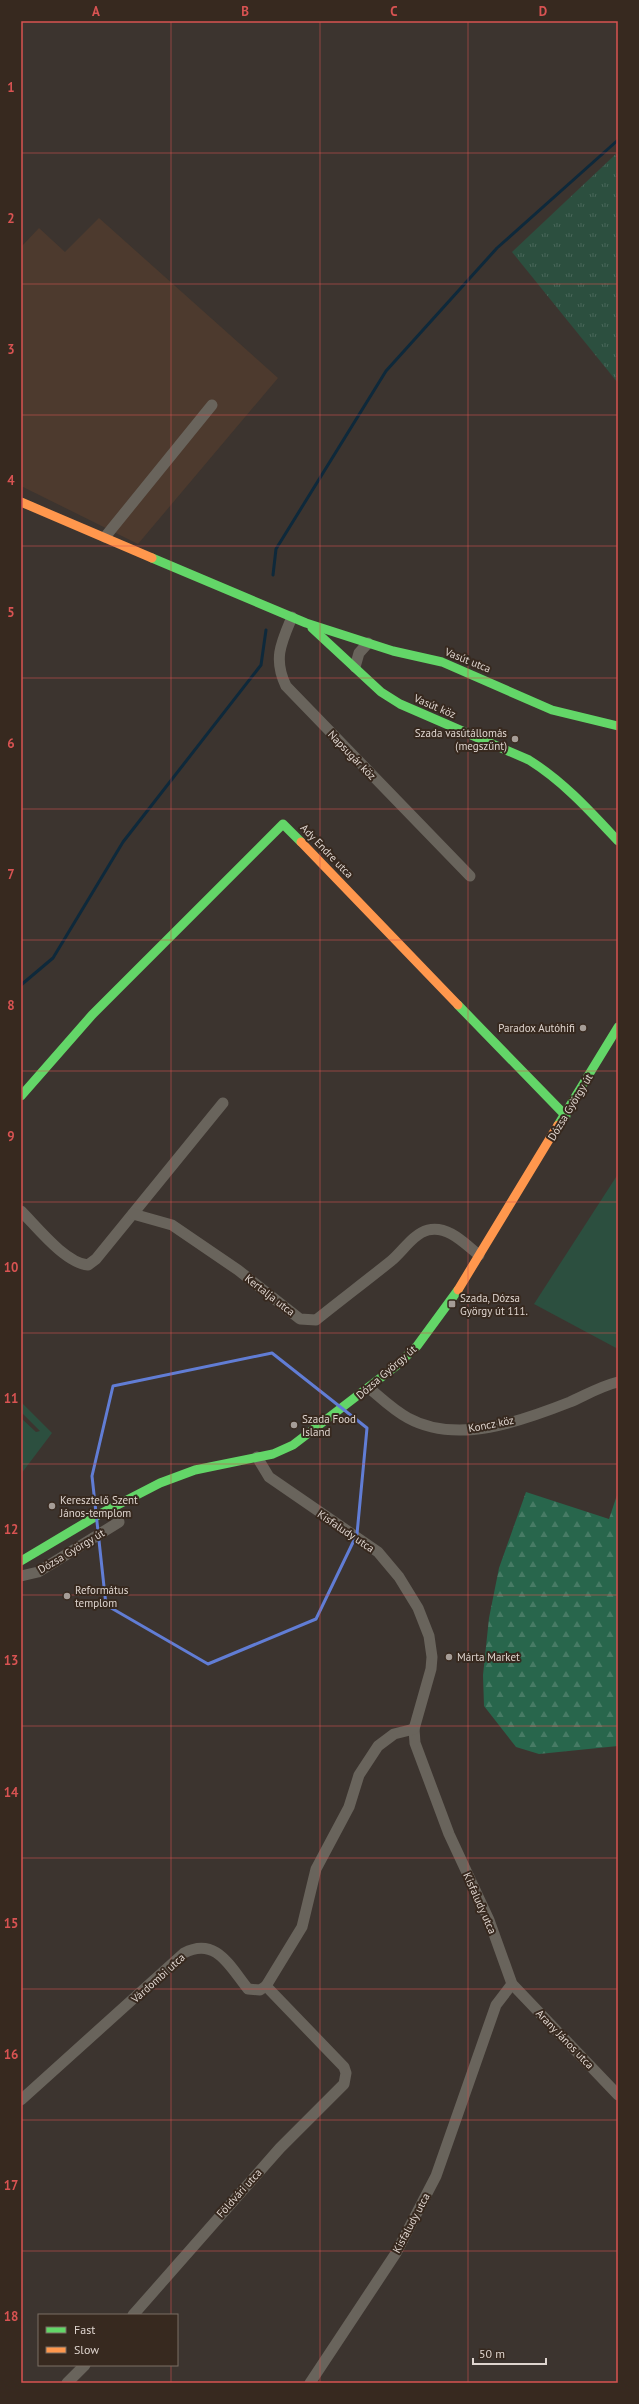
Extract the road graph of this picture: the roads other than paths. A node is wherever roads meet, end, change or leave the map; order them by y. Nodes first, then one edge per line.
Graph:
1 (212, 405) dead end
2 (21, 502) edge
3 (105, 537) junction
4 (292, 617) junction
5 (306, 623) junction
6 (368, 643) junction
7 (355, 667) junction
8 (618, 726) edge
9 (618, 840) edge
10 (470, 876) dead end
11 (618, 1027) edge
12 (21, 1096) edge
13 (224, 1103) dead end
14 (566, 1116) junction
15 (21, 1211) edge
16 (133, 1214) junction
17 (479, 1255) junction
18 (618, 1382) edge
19 (369, 1388) junction
20 (257, 1458) junction
21 (119, 1522) dead end
22 (21, 1561) edge
23 (21, 1576) edge
24 (414, 1729) junction
25 (512, 1984) junction
26 (266, 1986) junction
27 (618, 2095) edge
28 (21, 2100) edge
29 (134, 2314) edge
30 (84, 2366) edge
31 (68, 2383) edge
32 (310, 2383) edge

1 - 3 street
2 - 3 street
3 - 4 street
4 - 5 street
4 - 10 street, Napsugár köz
5 - 6 street, Vasút utca
5 - 7 street, Vasút köz
6 - 7 street
6 - 8 street, Vasút utca
7 - 9 street, Vasút köz
11 - 14 street, Dózsa György út
12 - 14 street, Ady Endre utca
13 - 16 street
14 - 17 street, Dózsa György út
15 - 16 street
16 - 17 street, Kertalja utca
17 - 19 street, Dózsa György út
18 - 19 street, Koncz köz
19 - 20 street, Dózsa György út
20 - 22 street, Dózsa György út
20 - 24 street, Kisfaludy utca
21 - 23 street, Dózsa György út
24 - 25 street, Kisfaludy utca
24 - 26 street
25 - 27 street, Arany János utca
25 - 32 street, Kisfaludy utca
26 - 28 street, Várdombi utca
26 - 29 street, Földvári utca
30 - 31 street

